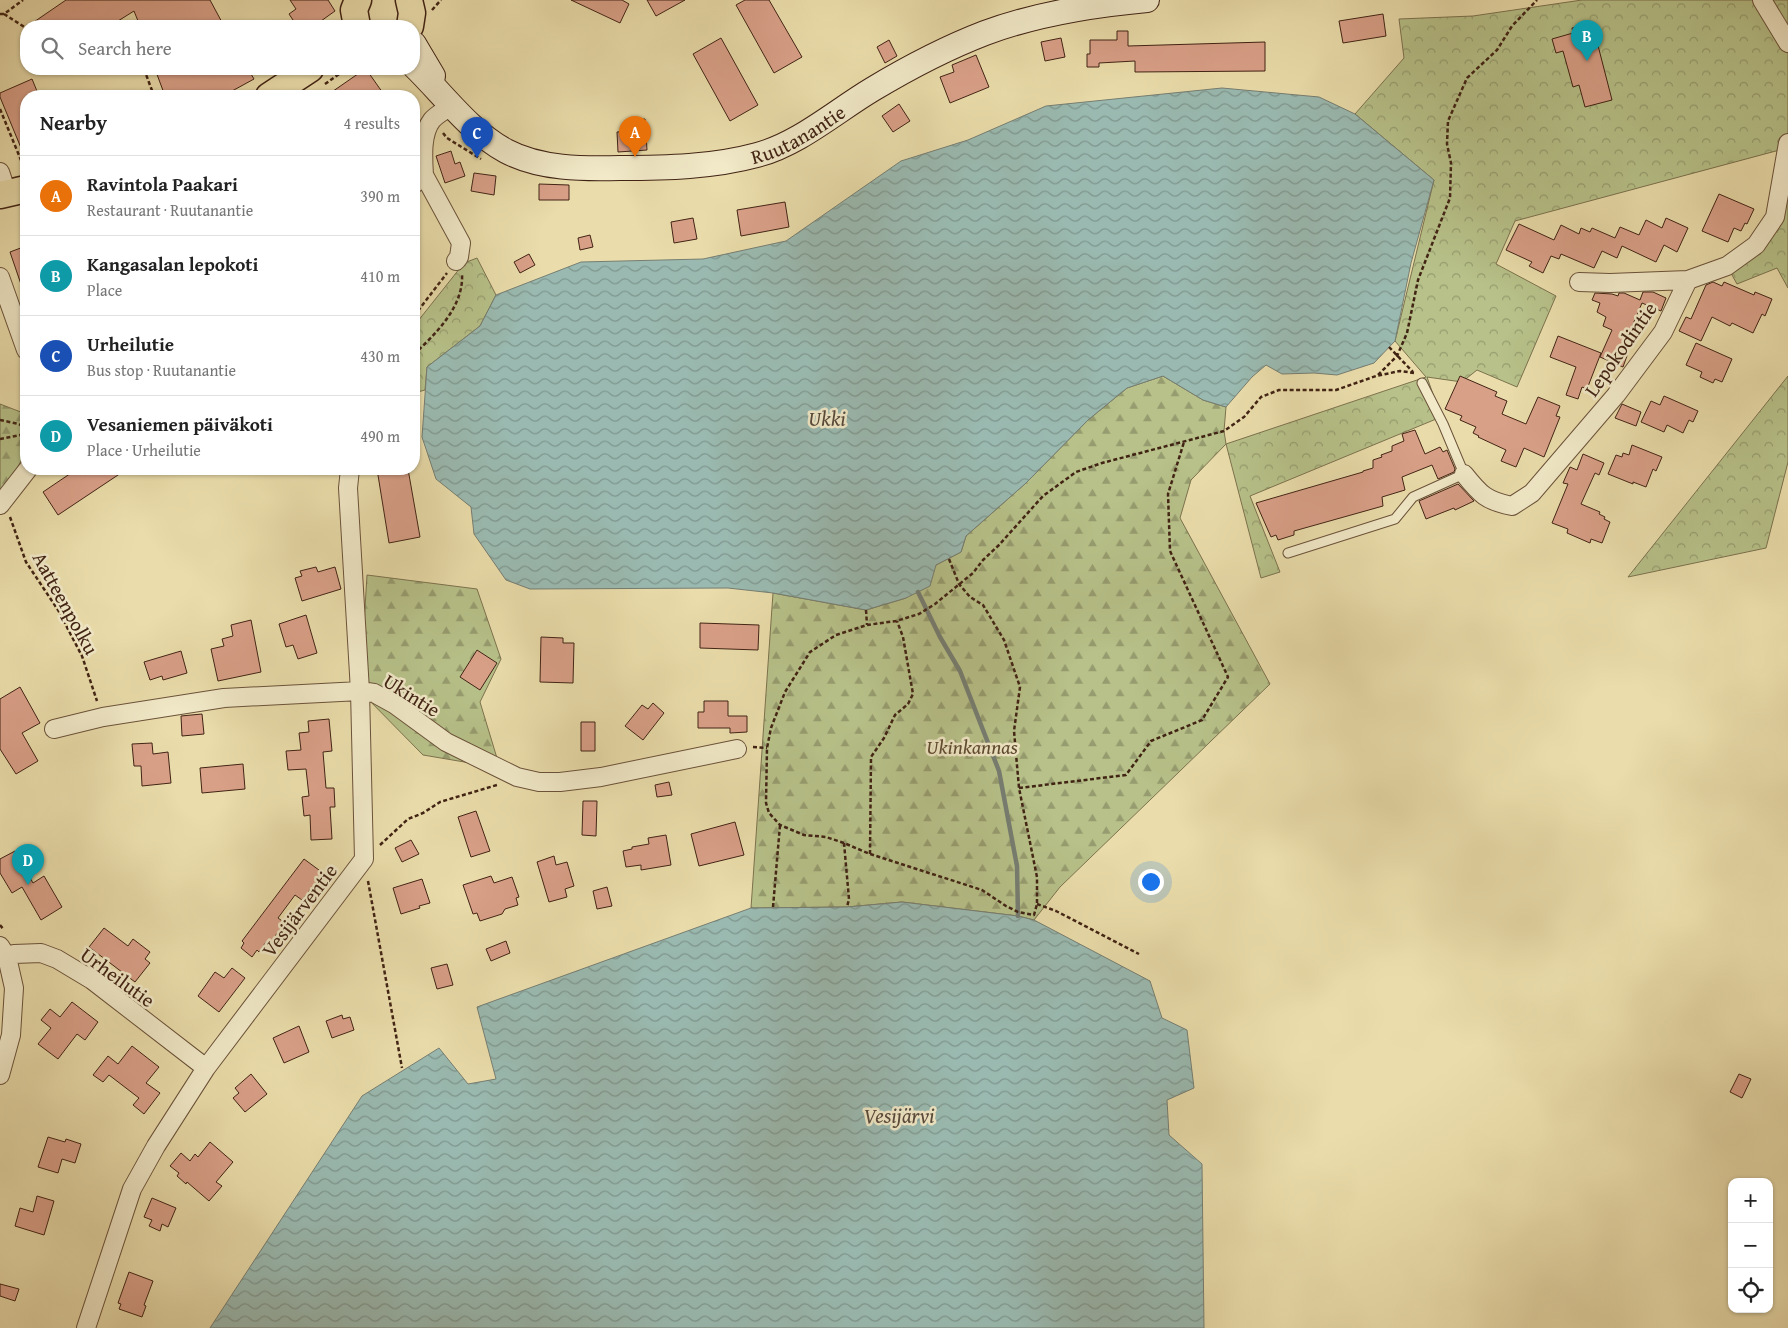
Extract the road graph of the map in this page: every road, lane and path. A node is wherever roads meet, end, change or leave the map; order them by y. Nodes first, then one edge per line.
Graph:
1 (23, 0) edge
2 (441, 0) edge
3 (1147, 0) edge
4 (1537, 0) edge
5 (1762, 0) edge
6 (416, 10) edge
7 (2, 14) edge
8 (20, 24) edge
9 (1788, 44) edge
10 (420, 54) edge
11 (420, 72) edge
12 (146, 75) edge
13 (301, 75) edge
14 (152, 90) edge
15 (278, 90) edge
16 (449, 103) junction
17 (0, 109) edge
18 (1788, 143) edge
19 (20, 159) edge
20 (420, 172) edge
21 (420, 182) edge
22 (456, 261) junction
23 (0, 277) edge
24 (1688, 280) junction
25 (1579, 282) dead end
26 (420, 308) edge
27 (20, 333) edge
28 (1389, 347) dead end
29 (420, 348) edge
30 (1397, 356) junction
31 (1414, 373) junction
32 (1376, 376) junction
33 (1422, 383) joint
34 (0, 420) edge
35 (20, 425) edge
36 (20, 435) edge
37 (0, 439) edge
38 (1184, 442) junction
39 (1464, 474) junction
40 (23, 475) edge
41 (349, 475) edge
42 (1, 504) edge
43 (1288, 553) dead end
44 (949, 559) dead end
45 (959, 584) junction
46 (866, 610) dead end
47 (896, 621) junction
48 (867, 625) junction
49 (360, 691) junction
50 (103, 717) junction
51 (54, 729) dead end
52 (737, 749) dead end
53 (517, 777) junction
54 (1019, 788) junction
55 (780, 825) junction
56 (844, 843) junction
57 (870, 854) junction
58 (364, 859) junction
59 (1037, 904) junction
60 (773, 907) dead end
61 (847, 907) dead end
62 (3, 951) edge
63 (1139, 954) dead end
64 (206, 1068) junction
65 (402, 1068) dead end
66 (0, 1075) edge
67 (86, 1328) edge

1 - 7 path
2 - 6 path
3 - 16 main road, Ruutanantie
4 - 30 path
5 - 9 street
7 - 8 path
10 - 16 main road
11 - 16 main road
12 - 14 path
13 - 15 main road
16 - 20 street
17 - 19 path
18 - 24 street
21 - 22 street
22 - 26 path
22 - 29 path
23 - 27 street
24 - 25 street
24 - 39 street, Lepokodintie
28 - 30 path
30 - 31 path
30 - 32 path
31 - 32 path
31 - 33 path
32 - 38 path
33 - 39 lane
34 - 35 path
36 - 37 path
38 - 45 path
38 - 54 path
39 - 43 lane
40 - 42 street
41 - 49 street, Vesijärventie
42 - 50 path, Aatteenpolku
44 - 45 path
45 - 47 path
45 - 54 path
46 - 48 path
47 - 48 path
47 - 57 path
48 - 55 path
49 - 50 street, Ukintie
49 - 53 street, Ukintie
49 - 58 street, Vesijärventie
50 - 51 street, Ukintie
52 - 53 street, Ukintie
53 - 58 path
54 - 59 path
55 - 56 path
55 - 60 path
56 - 57 path
56 - 61 path
57 - 59 path
58 - 64 street, Vesijärventie
58 - 65 path
59 - 63 path
62 - 64 street, Urheilutie
62 - 66 street
64 - 67 street, Vesijärventie

